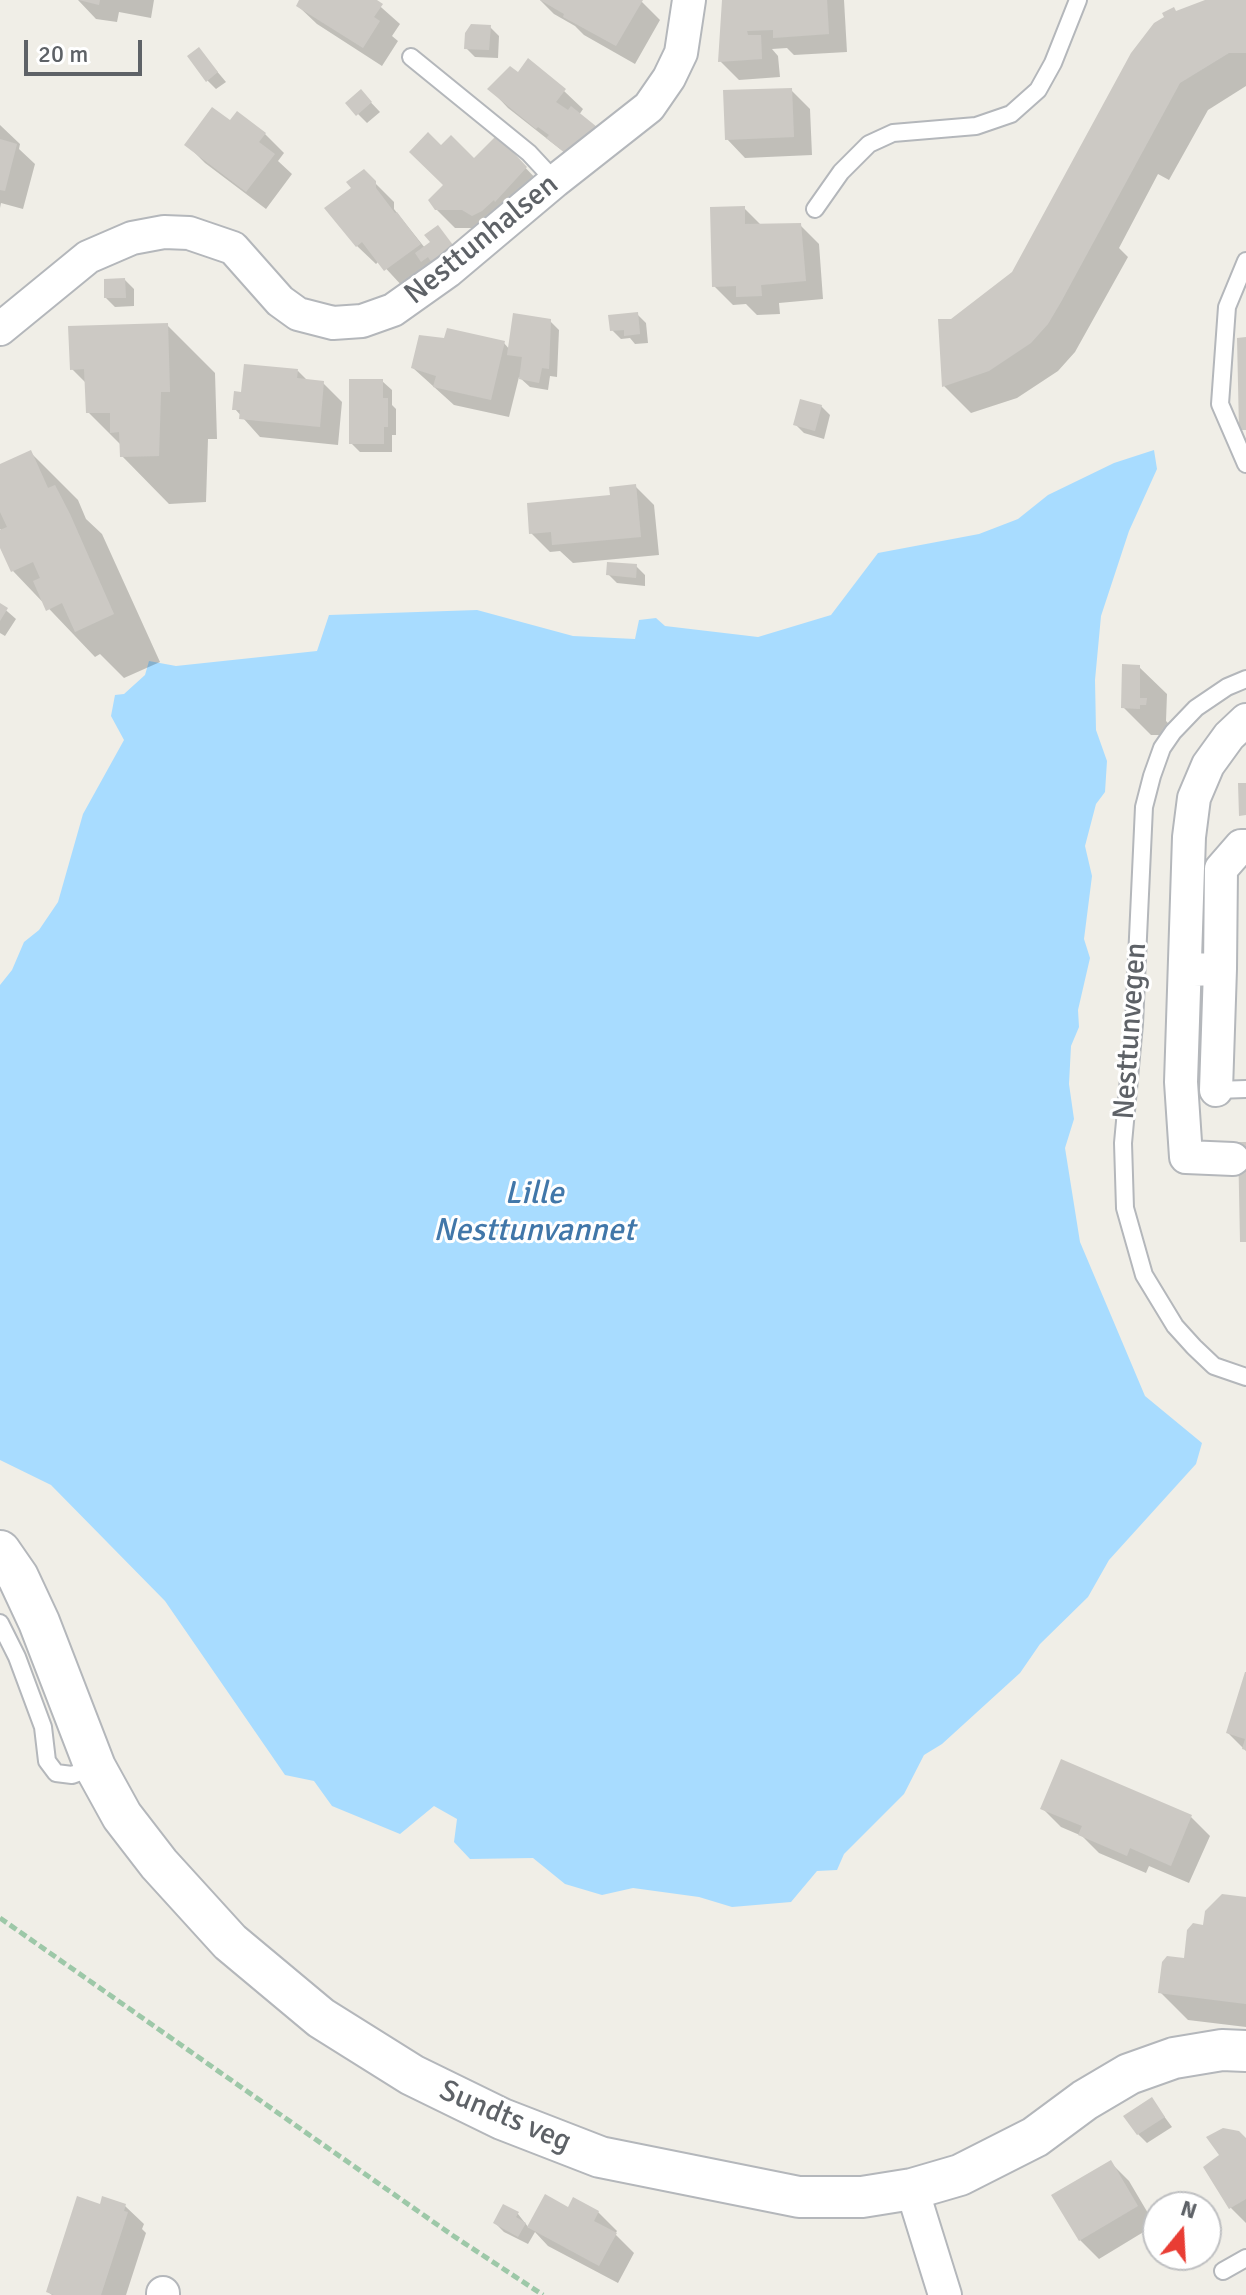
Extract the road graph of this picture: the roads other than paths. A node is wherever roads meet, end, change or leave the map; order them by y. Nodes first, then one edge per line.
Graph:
1 (689, 0) edge
2 (1078, 0) edge
3 (411, 57) dead end
4 (555, 181) junction
5 (815, 209) dead end
6 (1246, 261) edge
7 (0, 329) edge
8 (1246, 464) edge
9 (1246, 679) edge
10 (1246, 720) edge
11 (1246, 846) edge
12 (1220, 969) junction
13 (1185, 970) junction
14 (1231, 1090) edge
15 (1233, 1159) dead end
16 (1246, 1377) edge
17 (0, 1551) edge
18 (0, 1623) edge
19 (95, 1767) junction
20 (1246, 2051) edge
21 (912, 2189) junction
22 (1246, 2258) edge
23 (1223, 2271) dead end
24 (945, 2295) edge

1 - 4 street, Nesttunhalsen
2 - 5 lane
3 - 4 lane
4 - 7 street, Nesttunhalsen
6 - 8 lane
9 - 16 lane, Nesttunvegen
10 - 13 street
11 - 12 street
12 - 13 street
12 - 14 street
13 - 15 street
17 - 19 street, Sundts veg
18 - 19 lane
19 - 21 street, Sundts veg
20 - 21 street, Sundts veg
21 - 24 street
22 - 23 lane

